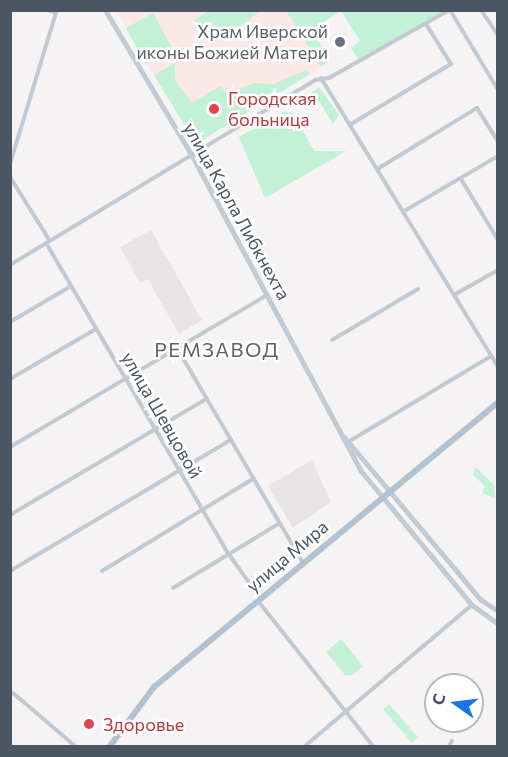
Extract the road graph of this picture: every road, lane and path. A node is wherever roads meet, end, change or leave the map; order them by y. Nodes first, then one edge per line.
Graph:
1 (48, 10) edge
2 (105, 10) edge
3 (449, 10) edge
4 (482, 10) edge
5 (426, 24) junction
6 (498, 35) edge
7 (321, 77) junction
8 (498, 90) edge
9 (351, 124) junction
10 (498, 142) edge
11 (191, 154) junction
12 (498, 156) edge
13 (10, 164) edge
14 (379, 168) junction
15 (10, 177) edge
16 (461, 178) junction
17 (406, 210) junction
18 (498, 240) edge
19 (48, 242) junction
20 (10, 265) edge
21 (498, 270) edge
22 (71, 286) junction
23 (418, 289) dead end
24 (267, 295) junction
25 (454, 295) junction
26 (10, 322) edge
27 (96, 329) junction
28 (332, 340) dead end
29 (177, 348) junction
30 (491, 356) junction
31 (498, 366) edge
32 (10, 379) edge
33 (125, 379) junction
34 (206, 399) junction
35 (498, 402) edge
36 (155, 429) junction
37 (336, 429) junction
38 (231, 440) junction
39 (348, 442) junction
40 (10, 447) edge
41 (179, 471) junction
42 (253, 478) junction
43 (390, 491) junction
44 (382, 497) junction
45 (204, 512) junction
46 (10, 515) edge
47 (280, 523) junction
48 (228, 553) junction
49 (303, 562) junction
50 (10, 571) edge
51 (102, 571) dead end
52 (173, 588) dead end
53 (259, 599) junction
54 (472, 605) junction
55 (498, 611) edge
56 (498, 624) edge
57 (13, 693) dead end
58 (345, 712) junction
59 (452, 741) dead end
60 (75, 747) edge
61 (110, 747) edge
62 (305, 747) edge
63 (373, 747) edge
64 (449, 747) edge

1 - 13 street
2 - 11 main road, улица Карла Либкнехта
3 - 5 street
3 - 8 street
4 - 6 street
5 - 7 street
5 - 9 street
7 - 9 street
7 - 11 street
9 - 14 street
10 - 14 street
11 - 19 street
11 - 24 main road, улица Карла Либкнехта
12 - 16 street
14 - 17 street
15 - 19 street, улица Шевцовой
16 - 17 street
16 - 18 street
17 - 25 street
19 - 20 street
19 - 22 street, улица Шевцовой
21 - 25 street
22 - 26 street
22 - 27 street, улица Шевцовой
23 - 28 street
24 - 29 street
24 - 37 main road, улица Карла Либкнехта
25 - 30 street
27 - 32 street
27 - 33 street, улица Шевцовой
29 - 33 street
29 - 34 street
30 - 31 street
30 - 39 street
33 - 36 street, улица Шевцовой
33 - 40 street
34 - 36 street
34 - 38 street
35 - 43 main road, улица Мира
36 - 41 street, улица Шевцовой
36 - 46 street
37 - 39 main road, улица Карла Либкнехта
37 - 44 main road, улица Карла Либкнехта
38 - 41 street
38 - 42 street
39 - 43 main road, улица Карла Либкнехта
41 - 45 street, улица Шевцовой
41 - 50 street
42 - 45 street
42 - 47 street
43 - 44 main road, улица Мира
43 - 55 main road, улица Карла Либкнехта
44 - 49 main road, улица Мира
44 - 54 main road, улица Карла Либкнехта
45 - 48 street, улица Шевцовой
45 - 51 street
47 - 48 street
47 - 49 street
48 - 52 street
48 - 53 street, улица Шевцовой
49 - 53 main road, улица Мира
53 - 58 street, улица Шевцовой
53 - 61 main road, улица Мира
54 - 56 main road, улица Карла Либкнехта
54 - 58 street
57 - 60 street
58 - 62 street
58 - 63 street, улица Шевцовой
59 - 64 street

